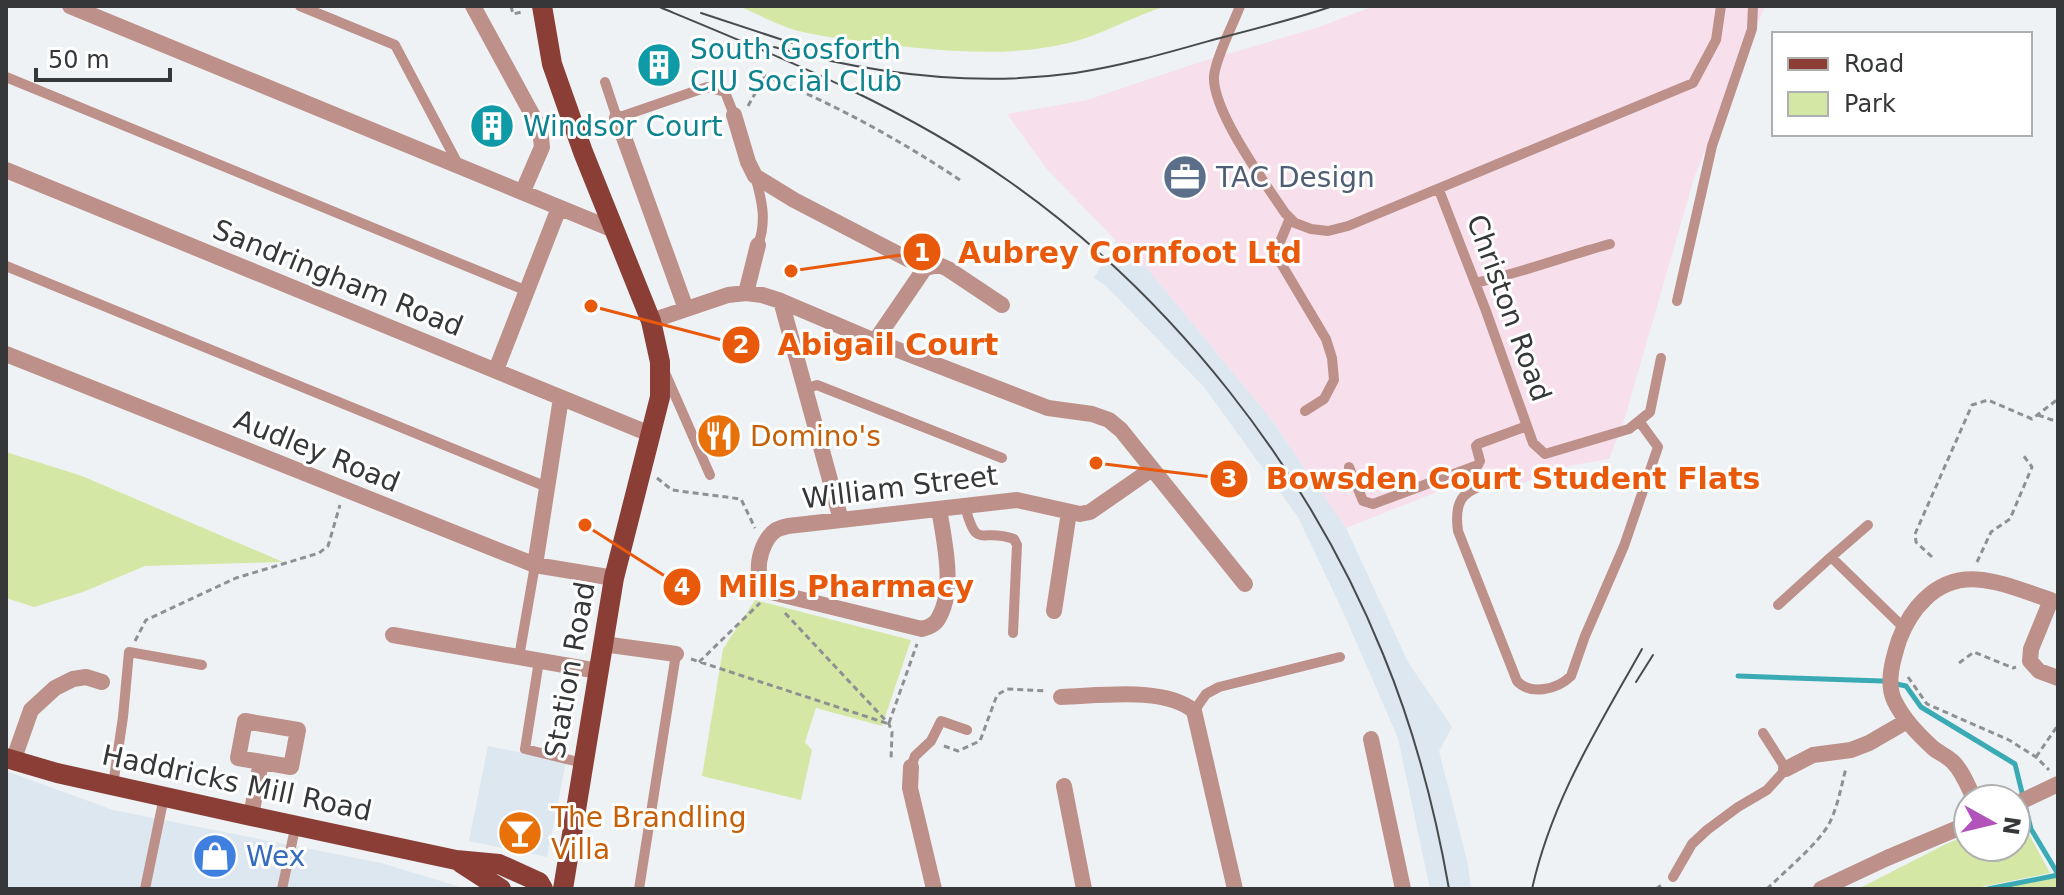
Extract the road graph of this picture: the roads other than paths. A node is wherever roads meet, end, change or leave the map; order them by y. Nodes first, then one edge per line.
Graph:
1 (70, 6) edge
2 (300, 6) edge
3 (473, 6) edge
4 (542, 6) edge
5 (1240, 6) edge
6 (1721, 6) edge
7 (1753, 6) edge
8 (6, 77) edge
9 (605, 82) dead end
10 (734, 115) joint
11 (617, 118) junction
12 (458, 165) junction
13 (6, 170) edge
14 (755, 176) junction
15 (1439, 190) junction
16 (523, 191) junction
17 (559, 208) junction
18 (1290, 218) junction
19 (614, 230) junction
20 (1610, 244) dead end
21 (758, 245) joint
22 (6, 266) edge
23 (925, 268) junction
24 (1475, 283) junction
25 (527, 291) junction
26 (746, 293) junction
27 (781, 301) junction
28 (1677, 301) dead end
29 (1002, 305) dead end
30 (686, 309) junction
31 (651, 321) junction
32 (875, 341) junction
33 (6, 354) edge
34 (1661, 358) dead end
35 (660, 362) junction
36 (496, 370) junction
37 (805, 389) junction
38 (561, 398) junction
39 (1305, 411) dead end
40 (1639, 421) junction
41 (1527, 426) junction
42 (650, 434) junction
43 (1002, 458) dead end
44 (1349, 467) dead end
45 (1152, 469) junction
46 (710, 475) dead end
47 (1497, 480) dead end
48 (547, 487) junction
49 (965, 506) junction
50 (939, 509) junction
51 (1069, 512) junction
52 (841, 520) junction
53 (1868, 525) dead end
54 (1831, 557) junction
55 (535, 565) junction
56 (614, 578) junction
57 (1245, 584) dead end
58 (1778, 605) dead end
59 (1054, 611) dead end
60 (1904, 628) junction
61 (1013, 633) dead end
62 (393, 635) dead end
63 (603, 644) junction
64 (519, 657) junction
65 (684, 657) joint
66 (1340, 657) dead end
67 (539, 661) junction
68 (202, 665) dead end
69 (598, 671) junction
70 (2058, 678) edge
71 (102, 682) dead end
72 (1061, 697) road end
73 (1194, 711) junction
74 (1907, 721) junction
75 (967, 730) dead end
76 (1763, 733) dead end
77 (1371, 739) dead end
78 (9, 760) edge
79 (261, 762) dead end
80 (583, 763) junction
81 (911, 767) joint
82 (1786, 769) junction
83 (2055, 779) edge
84 (1966, 783) edge
85 (113, 785) junction
86 (1064, 786) dead end
87 (2032, 794) edge
88 (164, 797) junction
89 (251, 816) junction
90 (296, 824) junction
91 (1952, 831) edge
92 (456, 860) junction
93 (1673, 877) dead end
94 (145, 889) edge
95 (282, 889) edge
96 (501, 889) edge
97 (543, 889) edge
98 (563, 889) edge
99 (639, 889) edge
100 (934, 889) edge
101 (1084, 889) edge
102 (1235, 889) edge
103 (1403, 889) edge
104 (1821, 889) edge

1 - 12 street
2 - 12 lane
3 - 16 street
4 - 19 main road, Station Road
5 - 18 lane
6 - 15 lane, Christon Road
7 - 28 lane
8 - 25 lane
9 - 11 lane
10 - 11 lane
10 - 14 street
11 - 30 street
12 - 16 street
13 - 36 street, Sandringham Road
14 - 21 lane
14 - 23 street
15 - 18 lane, Christon Road
15 - 24 lane, Christon Road
16 - 17 street
17 - 19 street
17 - 25 street
18 - 39 lane
19 - 31 main road, Station Road
20 - 24 lane
21 - 26 street
22 - 48 lane
23 - 29 street
23 - 32 street
24 - 41 lane, Christon Road
25 - 36 street
26 - 27 street
26 - 30 street
27 - 32 street
27 - 37 street
30 - 31 street
31 - 35 main road, Station Road
32 - 45 street
33 - 55 street, Audley Road
34 - 40 lane
35 - 42 main road, Station Road
35 - 46 lane
36 - 38 street, Sandringham Road
37 - 43 lane
37 - 52 street
38 - 42 street, Sandringham Road
38 - 48 street
40 - 41 lane, Christon Road
40 - 47 lane
41 - 44 lane
42 - 56 main road, Station Road
45 - 51 street
45 - 57 street
48 - 55 street
49 - 50 street, William Street
49 - 51 street, William Street
49 - 61 lane
50 - 52 street, William Street
50 - 52 street, William Street
51 - 59 street
53 - 54 lane
54 - 58 lane
54 - 60 lane
55 - 56 street, Audley Road
55 - 64 lane
56 - 63 main road, Station Road
60 - 70 street
60 - 74 street
62 - 64 street
63 - 65 street
63 - 69 main road, Station Road
64 - 67 street
65 - 99 lane
66 - 73 lane
67 - 69 street
67 - 80 lane
68 - 85 lane
69 - 80 main road, Station Road
71 - 78 street
72 - 73 street
73 - 102 street
74 - 82 street
74 - 84 street
75 - 81 lane
76 - 82 lane
77 - 103 street
78 - 85 main road, Haddricks Mill Road
79 - 89 street
80 - 98 main road, Station Road
81 - 100 street
82 - 93 lane
83 - 87 street
85 - 88 main road, Haddricks Mill Road
86 - 101 street
88 - 89 main road, Haddricks Mill Road
88 - 94 lane
89 - 90 main road, Haddricks Mill Road
90 - 92 main road, Haddricks Mill Road
90 - 95 lane
91 - 104 street
92 - 96 main road, Haddricks Mill Road
92 - 97 main road, Haddricks Mill Road

